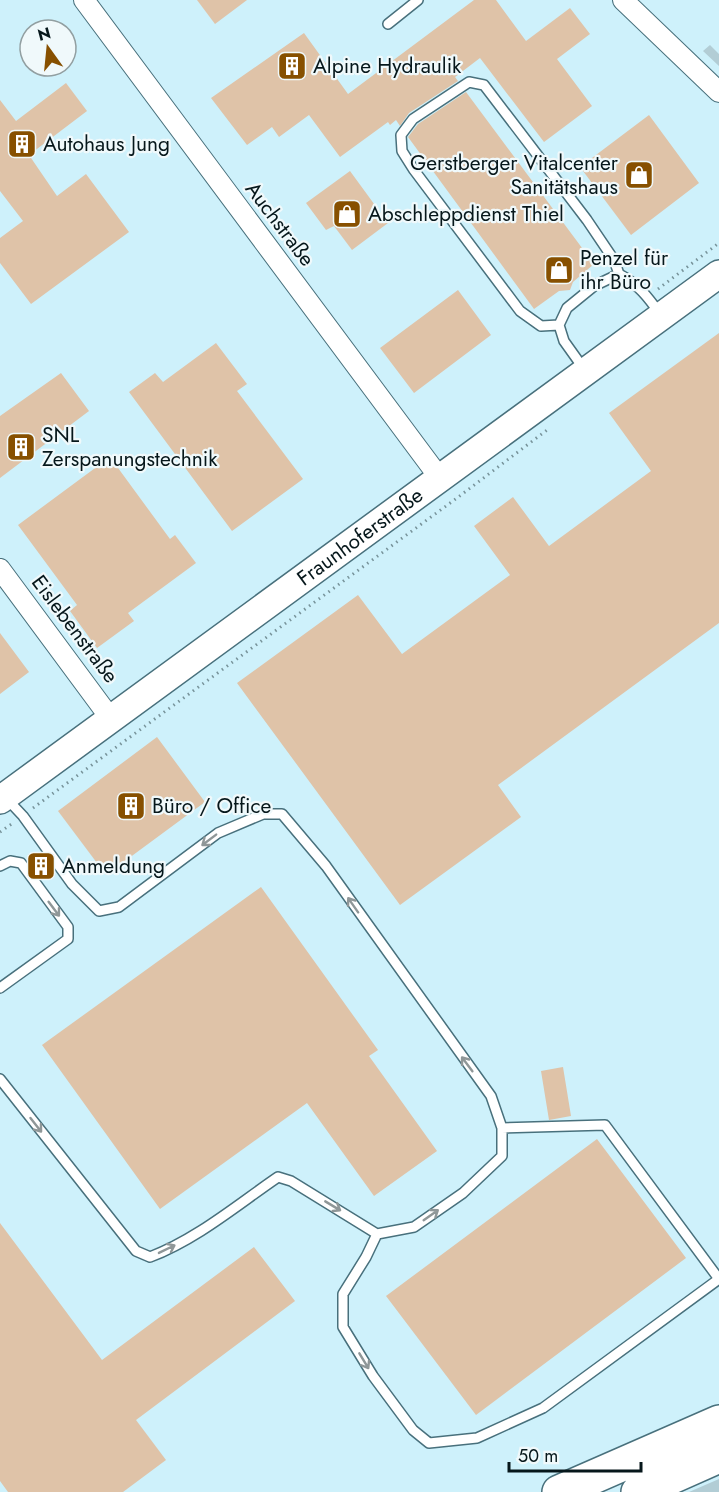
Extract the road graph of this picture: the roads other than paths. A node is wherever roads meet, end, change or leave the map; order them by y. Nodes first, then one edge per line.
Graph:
1 (84, 0) edge
2 (418, 0) edge
3 (623, 0) edge
4 (388, 24) dead end
5 (719, 92) edge
6 (719, 273) edge
7 (618, 274) junction
8 (661, 315) junction
9 (560, 325) junction
10 (585, 371) junction
11 (439, 477) junction
12 (0, 569) edge
13 (111, 718) junction
14 (9, 804) edge
15 (0, 866) edge
16 (0, 988) edge
17 (0, 1079) edge
18 (502, 1128) junction
19 (377, 1234) junction
20 (719, 1422) edge
21 (719, 1456) edge
22 (559, 1492) edge
23 (638, 1492) edge

1 - 11 street, Auchstraße
2 - 4 lane
3 - 5 street
6 - 8 street, Fraunhoferstraße
7 - 8 lane
7 - 9 lane
7 - 9 lane
8 - 10 street, Fraunhoferstraße
9 - 10 lane
10 - 11 street, Fraunhoferstraße
11 - 13 street, Fraunhoferstraße
12 - 13 street, Eislebenstraße
13 - 14 street, Fraunhoferstraße
18 -> 14 lane
15 -> 16 lane
17 -> 19 lane
19 -> 18 lane
19 -> 18 lane
20 - 22 highway
21 - 23 highway

